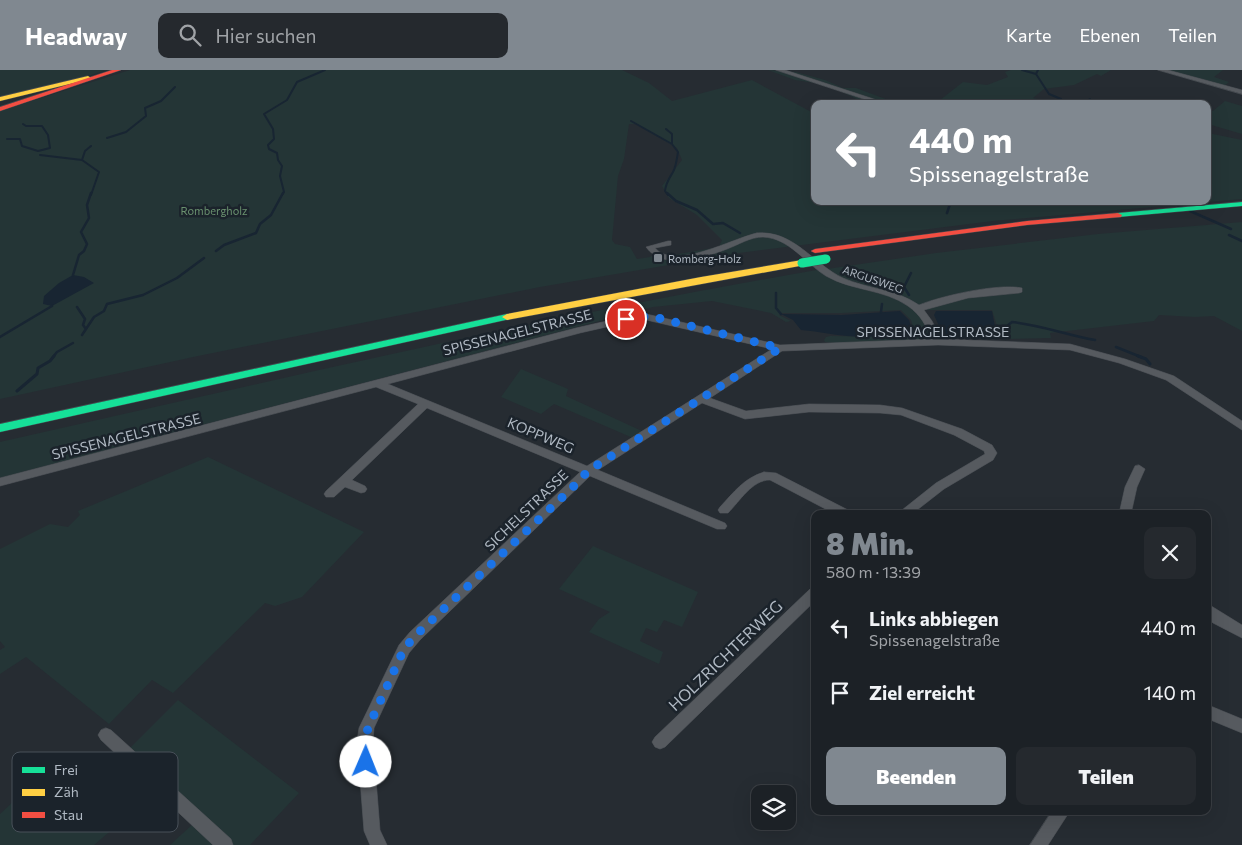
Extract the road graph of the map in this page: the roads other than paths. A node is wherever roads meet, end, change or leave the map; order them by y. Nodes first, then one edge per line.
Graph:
1 (113, 70) edge
2 (118, 70) edge
3 (779, 70) edge
4 (1161, 70) edge
5 (88, 78) junction
6 (1242, 92) edge
7 (0, 99) edge
8 (873, 100) edge
9 (0, 107) edge
10 (1242, 204) edge
11 (1242, 213) edge
12 (668, 243) dead end
13 (616, 284) dead end
14 (1020, 290) dead end
15 (548, 297) dead end
16 (918, 309) junction
17 (481, 311) dead end
18 (938, 342) junction
19 (780, 348) junction
20 (377, 383) junction
21 (703, 398) junction
22 (426, 404) junction
23 (1242, 426) edge
24 (0, 428) edge
25 (1139, 469) dead end
26 (588, 471) junction
27 (344, 481) junction
28 (0, 482) edge
29 (361, 489) dead end
30 (330, 494) dead end
31 (724, 510) dead end
32 (838, 510) edge
33 (907, 510) edge
34 (1126, 510) edge
35 (721, 526) dead end
36 (811, 597) edge
37 (1211, 612) edge
38 (1242, 632) edge
39 (1211, 713) edge
40 (1242, 726) edge
41 (106, 734) dead end
42 (660, 742) dead end
43 (125, 752) edge
44 (178, 801) edge
45 (1059, 815) edge
46 (225, 845) edge
47 (379, 845) edge
48 (1038, 845) edge

1 - 5 main road
2 - 9 main road
3 - 8 street
4 - 6 street
5 - 7 main road
5 - 9 main road
10 - 13 main road
11 - 24 main road, bridge
12 - 16 street, ARGUSWEG
14 - 16 street
15 - 17 main road
16 - 18 street, ARGUSWEG
18 - 19 street, SPISSENAGELSTRASSE
18 - 23 street, SPISSENAGELSTRASSE
19 - 20 street, SPISSENAGELSTRASSE
19 - 21 street, SICHELSTRASSE
20 - 22 street, KOPPWEG
20 - 28 street, SPISSENAGELSTRASSE
21 - 26 street, SICHELSTRASSE
21 - 33 street
22 - 26 street, KOPPWEG
22 - 27 street
25 - 34 street
26 - 35 street, KOPPWEG
26 - 47 street, SICHELSTRASSE
27 - 29 street
27 - 30 street
31 - 32 street
36 - 42 street, HOLZRICHTERWEG
37 - 38 street
39 - 40 street
41 - 43 street
44 - 46 street
45 - 48 street

